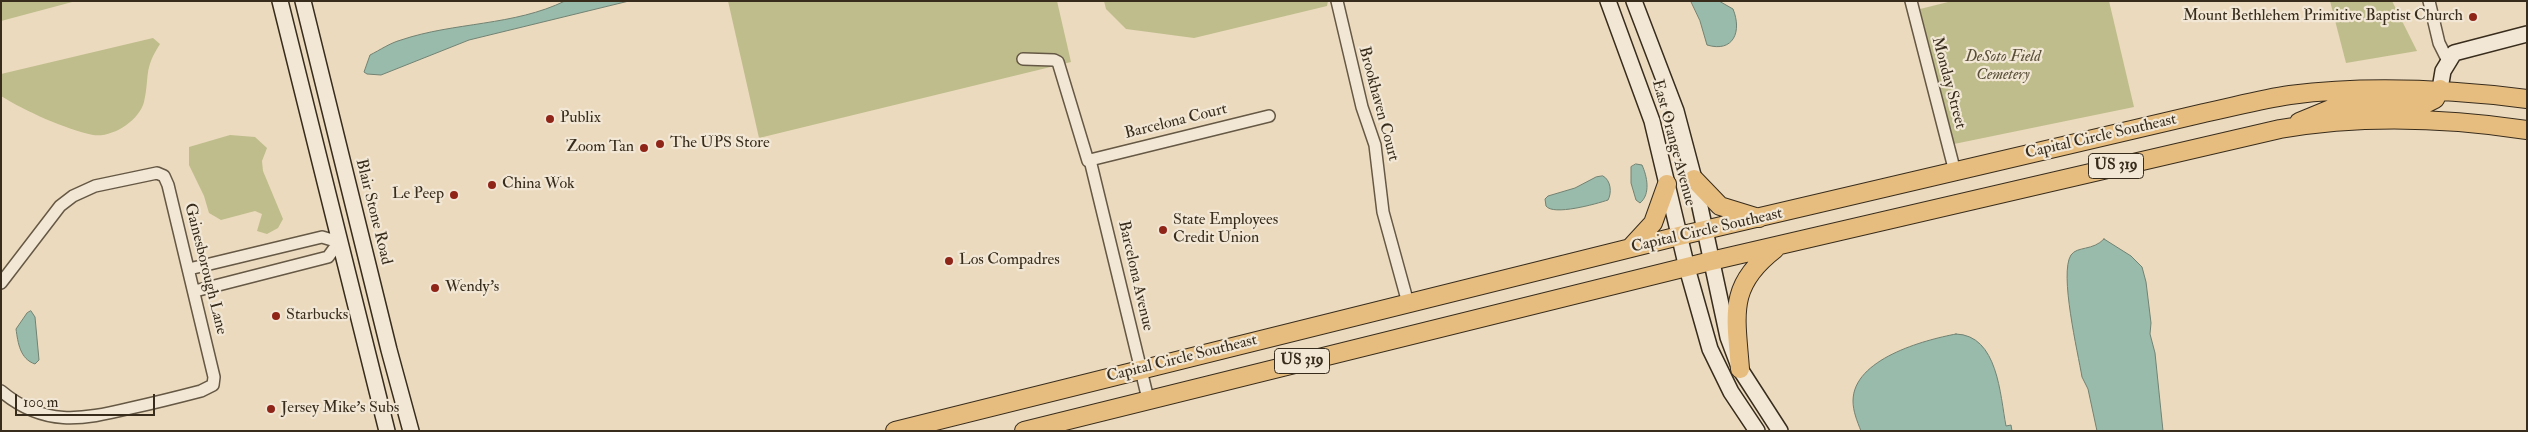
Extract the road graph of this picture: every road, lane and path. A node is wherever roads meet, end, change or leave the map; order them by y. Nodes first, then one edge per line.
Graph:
1 (280, 1) edge
2 (303, 1) edge
3 (1337, 1) edge
4 (1608, 1) edge
5 (1634, 1) edge
6 (1911, 1) edge
7 (2429, 1) edge
8 (2527, 34) edge
9 (1023, 59) dead end
10 (2448, 61) junction
11 (2440, 89) junction
12 (2527, 99) edge
13 (1269, 116) dead end
14 (2290, 127) junction
15 (2527, 130) edge
16 (1089, 160) junction
17 (1955, 172) junction
18 (1694, 179) junction
19 (1667, 184) junction
20 (1759, 219) junction
21 (1706, 231) junction
22 (1679, 236) junction
23 (360, 237) junction
24 (339, 242) junction
25 (1779, 246) junction
26 (1630, 248) junction
27 (252, 254) junction
28 (1711, 261) junction
29 (1687, 268) junction
30 (189, 269) junction
31 (258, 275) junction
32 (1, 283) edge
33 (195, 291) junction
34 (1408, 303) junction
35 (1141, 369) junction
36 (1740, 369) junction
37 (1, 391) edge
38 (1148, 399) junction
39 (387, 431) edge
40 (411, 431) edge
41 (894, 431) edge
42 (1024, 431) edge
43 (1757, 431) edge
44 (1780, 431) edge

1 - 24 street
2 - 23 street, Blair Stone Road
3 - 34 street, Brookhaven Court
4 - 19 street, East Orange Avenue
5 - 18 street, East Orange Avenue
6 - 17 street, Monday Street
7 - 10 street
8 - 10 street
9 - 16 street, Barcelona Avenue
10 - 11 street
11 - 12 main road, Capital Circle Southeast / US 319
11 - 14 main road
11 - 17 main road, Capital Circle Southeast / US 319
13 - 16 street, Barcelona Court
14 - 15 main road, Capital Circle Southeast / US 319
14 - 25 main road, Capital Circle Southeast / US 319
16 - 35 street, Barcelona Avenue
17 - 20 main road, Capital Circle Southeast / US 319
18 - 20 main road
18 - 21 street, East Orange Avenue
19 - 22 street, East Orange Avenue
19 - 26 main road
20 - 21 main road, Capital Circle Southeast / US 319
21 - 22 main road, Capital Circle Southeast / US 319
21 - 28 street, East Orange Avenue
22 - 26 main road, Capital Circle Southeast / US 319
22 - 29 street, East Orange Avenue
23 - 24 street
23 - 40 street, Blair Stone Road
24 - 27 street
24 - 31 street
24 - 39 street
25 - 28 main road, Capital Circle Southeast / US 319
25 - 36 main road
26 - 34 main road, Capital Circle Southeast / US 319
27 - 30 street
27 - 31 street
28 - 29 main road, Capital Circle Southeast / US 319
28 - 36 street, East Orange Avenue
29 - 38 main road, Capital Circle Southeast / US 319
29 - 43 street, East Orange Avenue
30 - 32 street, Gainesborough Lane
30 - 33 street, Gainesborough Lane
31 - 33 street
33 - 37 street, Gainesborough Lane
34 - 35 main road, Capital Circle Southeast / US 319
35 - 38 street, Barcelona Avenue
35 - 41 main road, Capital Circle Southeast / US 319
36 - 44 street, East Orange Avenue
38 - 42 main road, Capital Circle Southeast / US 319

